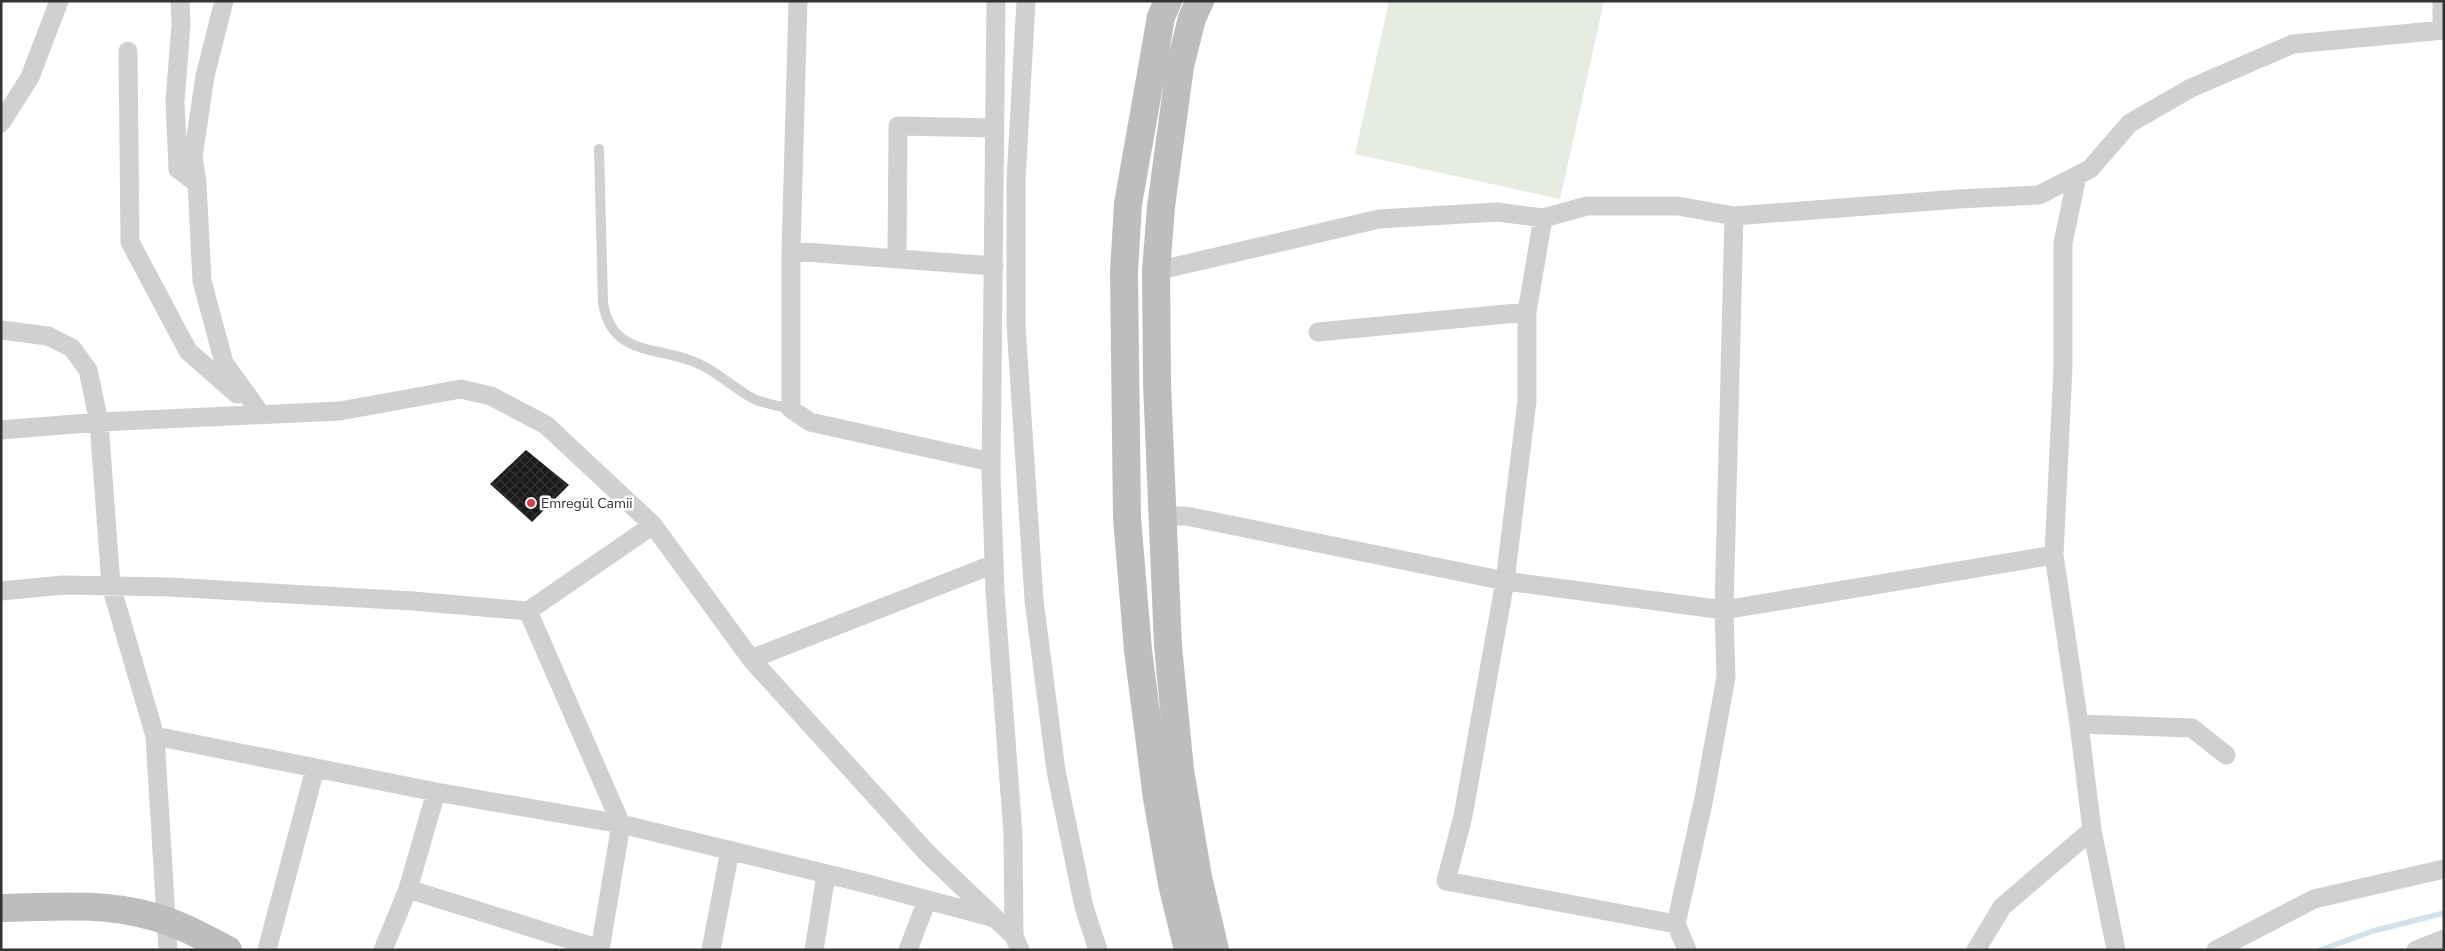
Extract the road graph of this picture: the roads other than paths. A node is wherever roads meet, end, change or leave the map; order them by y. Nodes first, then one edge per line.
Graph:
1 (59, 1) edge
2 (180, 1) edge
3 (224, 1) edge
4 (798, 1) edge
5 (996, 1) edge
6 (1026, 1) edge
7 (1168, 1) edge
8 (1200, 1) edge
9 (2442, 1) edge
10 (2443, 30) edge
11 (128, 51) dead end
12 (1, 123) edge
13 (995, 128) junction
14 (599, 149) dead end
15 (2077, 176) junction
16 (197, 183) junction
17 (1734, 216) junction
18 (1543, 218) junction
19 (791, 251) junction
20 (897, 259) junction
21 (994, 266) junction
22 (1156, 271) junction
23 (1124, 272) junction
24 (1527, 312) junction
25 (1, 330) edge
26 (1318, 332) dead end
27 (791, 409) junction
28 (261, 414) junction
29 (99, 422) junction
30 (1, 430) edge
31 (991, 462) junction
32 (1162, 516) junction
33 (653, 525) junction
34 (2054, 555) junction
35 (994, 564) junction
36 (1505, 580) junction
37 (111, 586) junction
38 (1, 590) edge
39 (1724, 610) junction
40 (528, 611) junction
41 (751, 659) junction
42 (2079, 724) junction
43 (155, 736) junction
44 (2226, 755) dead end
45 (315, 769) junction
46 (436, 792) junction
47 (621, 824) junction
48 (2092, 830) junction
49 (730, 850) junction
50 (2444, 869) edge
51 (826, 875) junction
52 (408, 888) junction
53 (927, 900) junction
54 (1, 908) edge
55 (995, 918) junction
56 (167, 921) junction
57 (1676, 924) junction
58 (2444, 939) edge
59 (1017, 943) edge
60 (600, 949) edge
61 (168, 950) edge
62 (228, 950) edge
63 (267, 950) edge
64 (383, 950) edge
65 (711, 950) edge
66 (814, 950) edge
67 (908, 950) edge
68 (1098, 950) edge
69 (1188, 950) edge
70 (1214, 950) edge
71 (1686, 950) edge
72 (1976, 950) edge
73 (2116, 950) edge
74 (2216, 950) edge
75 (2416, 950) edge

1 - 12 street
2 - 16 street
3 - 16 street
4 - 19 street
5 - 13 street
6 - 68 street
7 - 23 street
8 - 22 street
9 - 10 street
10 - 15 street
11 - 28 street
13 - 20 street
13 - 21 street
14 - 27 lane
15 - 17 street
15 - 34 street
16 - 28 street
17 - 18 street
17 - 39 street
18 - 22 street
18 - 24 street
19 - 20 street
19 - 27 street
20 - 21 street
21 - 31 street
22 - 23 street
22 - 32 street
23 - 69 street
24 - 26 street
24 - 36 street
25 - 29 street
27 - 31 street
28 - 29 street
28 - 33 street
29 - 30 street
29 - 37 street
31 - 35 street
32 - 36 street
32 - 70 street
33 - 40 street
33 - 41 street
34 - 39 street
34 - 42 street
35 - 41 street
35 - 59 street
36 - 39 street
36 - 57 street
37 - 38 street
37 - 40 street
37 - 43 street
39 - 57 street
40 - 47 street
41 - 55 street
42 - 44 street
42 - 48 street
43 - 45 street
43 - 56 street
45 - 46 street
45 - 63 street
46 - 47 street
46 - 52 street
47 - 49 street
47 - 60 street
48 - 72 street
48 - 73 street
49 - 51 street
49 - 65 street
50 - 74 street
51 - 53 street
51 - 66 street
52 - 60 street
52 - 64 street
53 - 55 street
53 - 67 street
54 - 56 street
55 - 59 street
56 - 61 street
56 - 62 street
57 - 71 street
58 - 75 street

